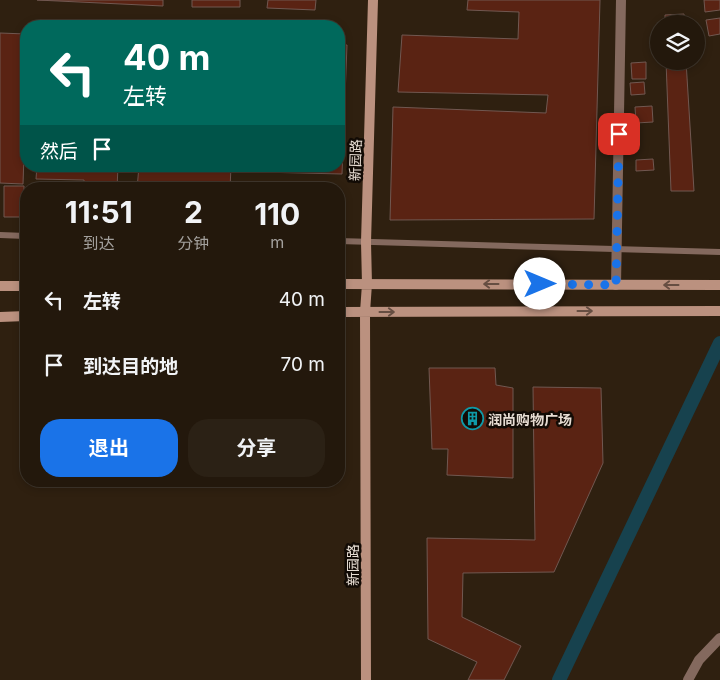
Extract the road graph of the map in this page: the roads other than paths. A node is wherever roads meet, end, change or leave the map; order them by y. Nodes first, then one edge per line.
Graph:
1 (373, 0) edge
2 (621, 0) edge
3 (0, 235) edge
4 (20, 236) edge
5 (345, 241) edge
6 (366, 242) junction
7 (617, 249) junction
8 (720, 252) edge
9 (345, 284) edge
10 (367, 284) junction
11 (616, 285) junction
12 (720, 285) edge
13 (0, 286) edge
14 (20, 286) edge
15 (720, 311) edge
16 (345, 312) edge
17 (365, 312) junction
18 (20, 316) edge
19 (0, 317) edge
20 (720, 638) edge
21 (366, 680) edge
22 (688, 680) edge

1 - 6 main road, 新园路
2 - 7 street
3 - 4 lane
5 - 6 lane
6 - 7 lane
6 - 10 main road, 新园路
7 - 8 lane
7 - 11 street
9 - 10 main road
11 -> 10 main road
10 - 17 main road, 新园路
12 -> 11 main road
13 - 14 main road
17 -> 15 main road
16 - 17 main road
17 - 21 main road, 新园路
18 - 19 main road
20 - 22 street

